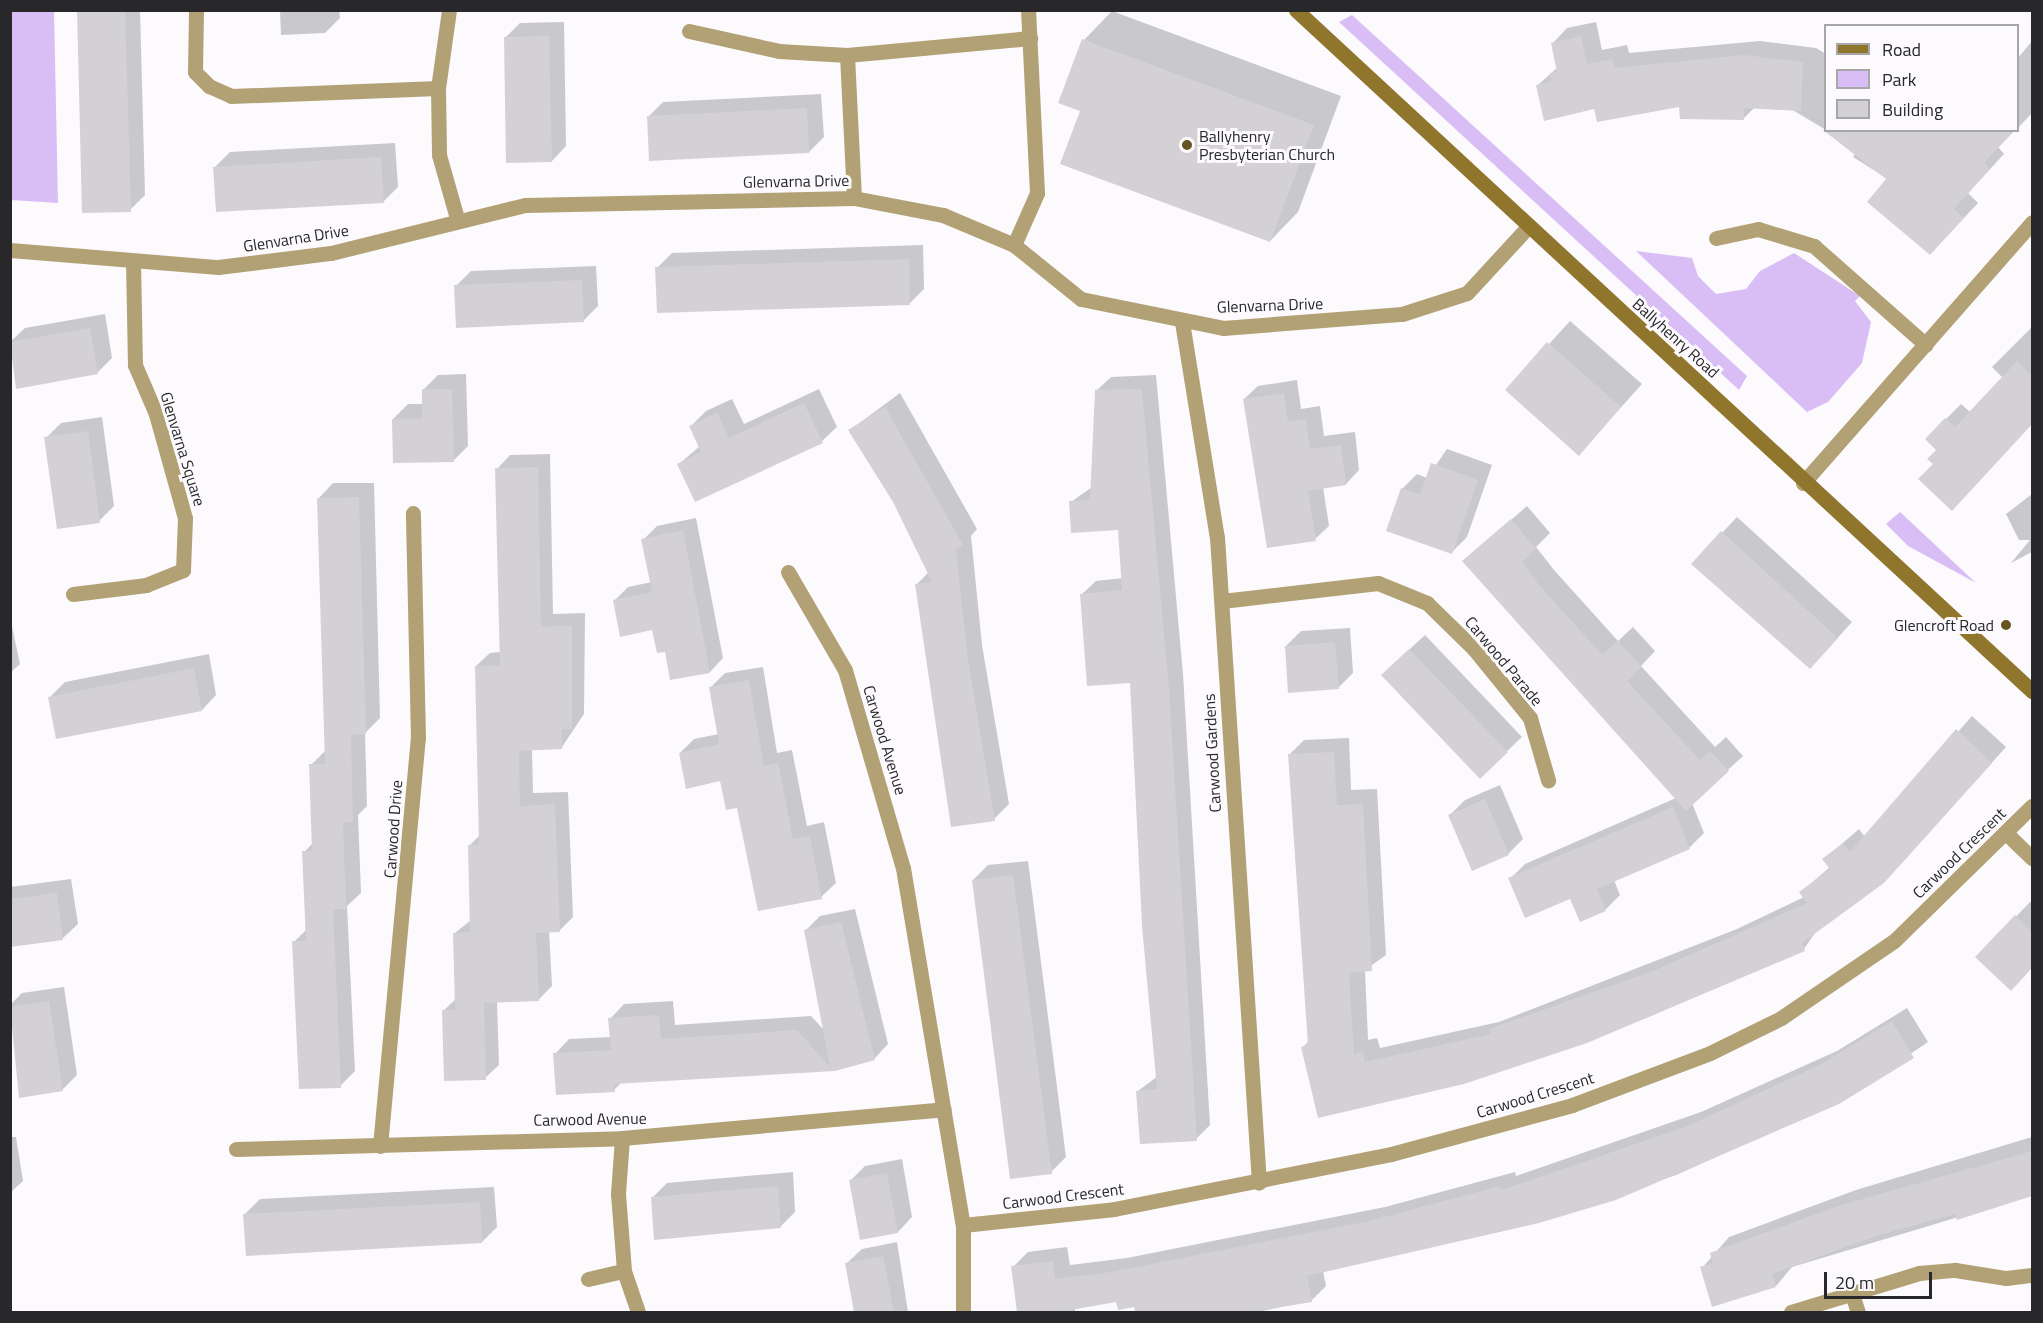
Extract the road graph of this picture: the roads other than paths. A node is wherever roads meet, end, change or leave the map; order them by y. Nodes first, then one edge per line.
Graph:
1 (196, 10) edge
2 (449, 10) edge
3 (1028, 10) edge
4 (1296, 10) edge
5 (689, 31) dead end
6 (1030, 38) junction
7 (847, 55) junction
8 (438, 88) junction
9 (854, 198) junction
10 (457, 218) junction
11 (2032, 222) edge
12 (1528, 226) junction
13 (1716, 238) dead end
14 (1014, 245) junction
15 (10, 250) edge
16 (133, 263) junction
17 (1182, 322) junction
18 (1926, 345) junction
19 (1803, 483) junction
20 (413, 513) dead end
21 (788, 572) dead end
22 (73, 594) dead end
23 (1222, 601) junction
24 (2032, 691) edge
25 (1548, 780) dead end
26 (2032, 806) edge
27 (2007, 834) junction
28 (2032, 858) edge
29 (944, 1109) junction
30 (622, 1138) junction
31 (380, 1146) junction
32 (236, 1149) dead end
33 (1259, 1183) junction
34 (963, 1225) junction
35 (624, 1271) junction
36 (2032, 1275) edge
37 (588, 1279) dead end
38 (1852, 1294) junction
39 (638, 1312) edge
40 (963, 1312) edge
41 (1791, 1312) edge
42 (1858, 1312) edge

1 - 8 street
2 - 8 street
3 - 6 street
4 - 12 main road, Ballyhenry Road
5 - 7 street
6 - 7 street
6 - 14 street
7 - 9 street
8 - 10 street
9 - 10 street, Glenvarna Drive
9 - 14 street, Glenvarna Drive
10 - 16 street, Glenvarna Drive
11 - 18 street
12 - 17 street, Glenvarna Drive
12 - 19 main road, Ballyhenry Road
13 - 18 street
14 - 17 street, Glenvarna Drive
15 - 16 street, Glenvarna Drive
16 - 22 street, Glenvarna Square
17 - 23 street, Carwood Gardens
18 - 19 street
19 - 24 main road, Ballyhenry Road
20 - 31 street, Carwood Drive
21 - 29 street, Carwood Avenue
23 - 25 street, Carwood Parade
23 - 33 street, Carwood Gardens
26 - 27 street, Carwood Crescent
27 - 28 street
27 - 33 street, Carwood Crescent
29 - 30 street, Carwood Avenue
29 - 34 street, Carwood Avenue
30 - 31 street, Carwood Avenue
30 - 35 street
31 - 32 street, Carwood Avenue
33 - 34 street, Carwood Crescent
34 - 40 street, Carwood Avenue
35 - 37 street
35 - 39 street
36 - 38 street
38 - 41 street
38 - 42 street

